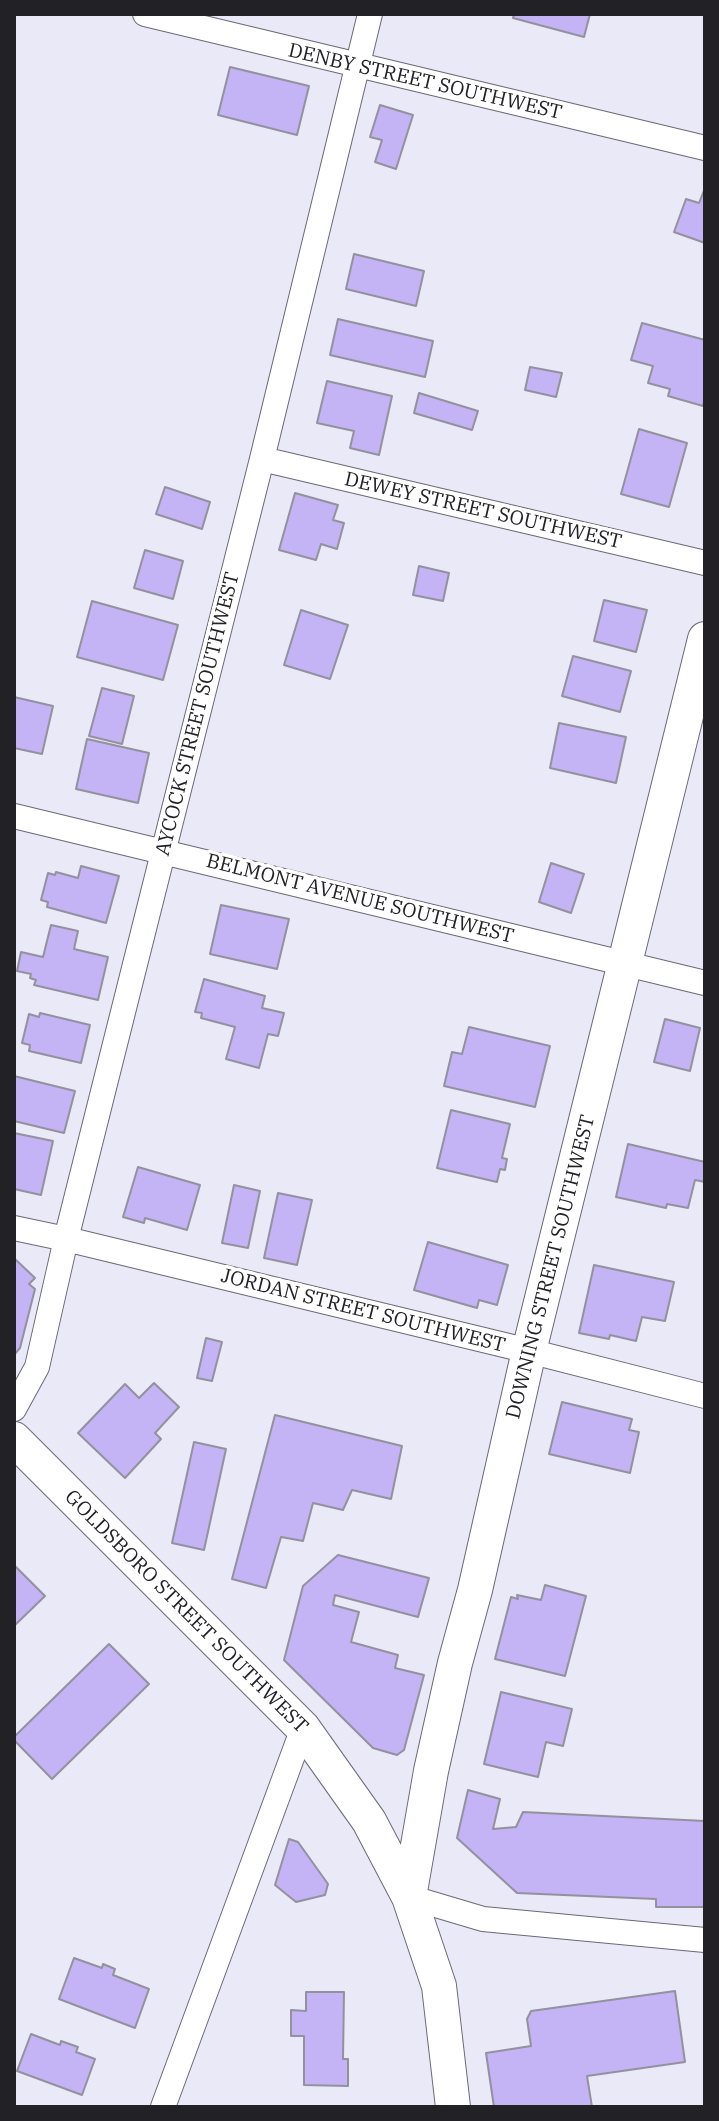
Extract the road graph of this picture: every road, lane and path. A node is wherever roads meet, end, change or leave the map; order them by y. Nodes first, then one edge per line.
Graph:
1 (145, 14) edge
2 (370, 14) edge
3 (358, 66) junction
4 (705, 148) edge
5 (262, 459) junction
6 (705, 563) edge
7 (705, 639) edge
8 (14, 816) edge
9 (164, 851) junction
10 (626, 963) junction
11 (705, 983) edge
12 (14, 1228) edge
13 (66, 1239) junction
14 (529, 1351) junction
15 (705, 1396) edge
16 (14, 1409) edge
17 (14, 1439) edge
18 (303, 1728) junction
19 (409, 1897) junction
20 (705, 1940) edge
21 (163, 2107) edge
22 (453, 2107) edge

1 - 3 street, DENBY STREET SOUTHWEST
2 - 3 street, AYCOCK STREET SOUTHWEST
3 - 4 street, DENBY STREET SOUTHWEST
3 - 5 street, AYCOCK STREET SOUTHWEST
5 - 6 street, DEWEY STREET SOUTHWEST
5 - 9 street, AYCOCK STREET SOUTHWEST
7 - 10 street, DOWNING STREET SOUTHWEST
8 - 9 street, BELMONT AVENUE SOUTHWEST
9 - 10 street, BELMONT AVENUE SOUTHWEST
9 - 13 street, AYCOCK STREET SOUTHWEST
10 - 11 street, BELMONT AVENUE SOUTHWEST
10 - 14 street, DOWNING STREET SOUTHWEST
12 - 13 street, JORDAN STREET SOUTHWEST
13 - 14 street, JORDAN STREET SOUTHWEST
13 - 16 street, AYCOCK STREET SOUTHWEST
14 - 15 street, JORDAN STREET SOUTHWEST
14 - 19 street, DOWNING STREET SOUTHWEST
17 - 18 street, GOLDSBORO STREET SOUTHWEST
18 - 19 street, GOLDSBORO STREET SOUTHWEST
18 - 21 street
19 - 20 street
19 - 22 street, GOLDSBORO STREET SOUTHWEST

